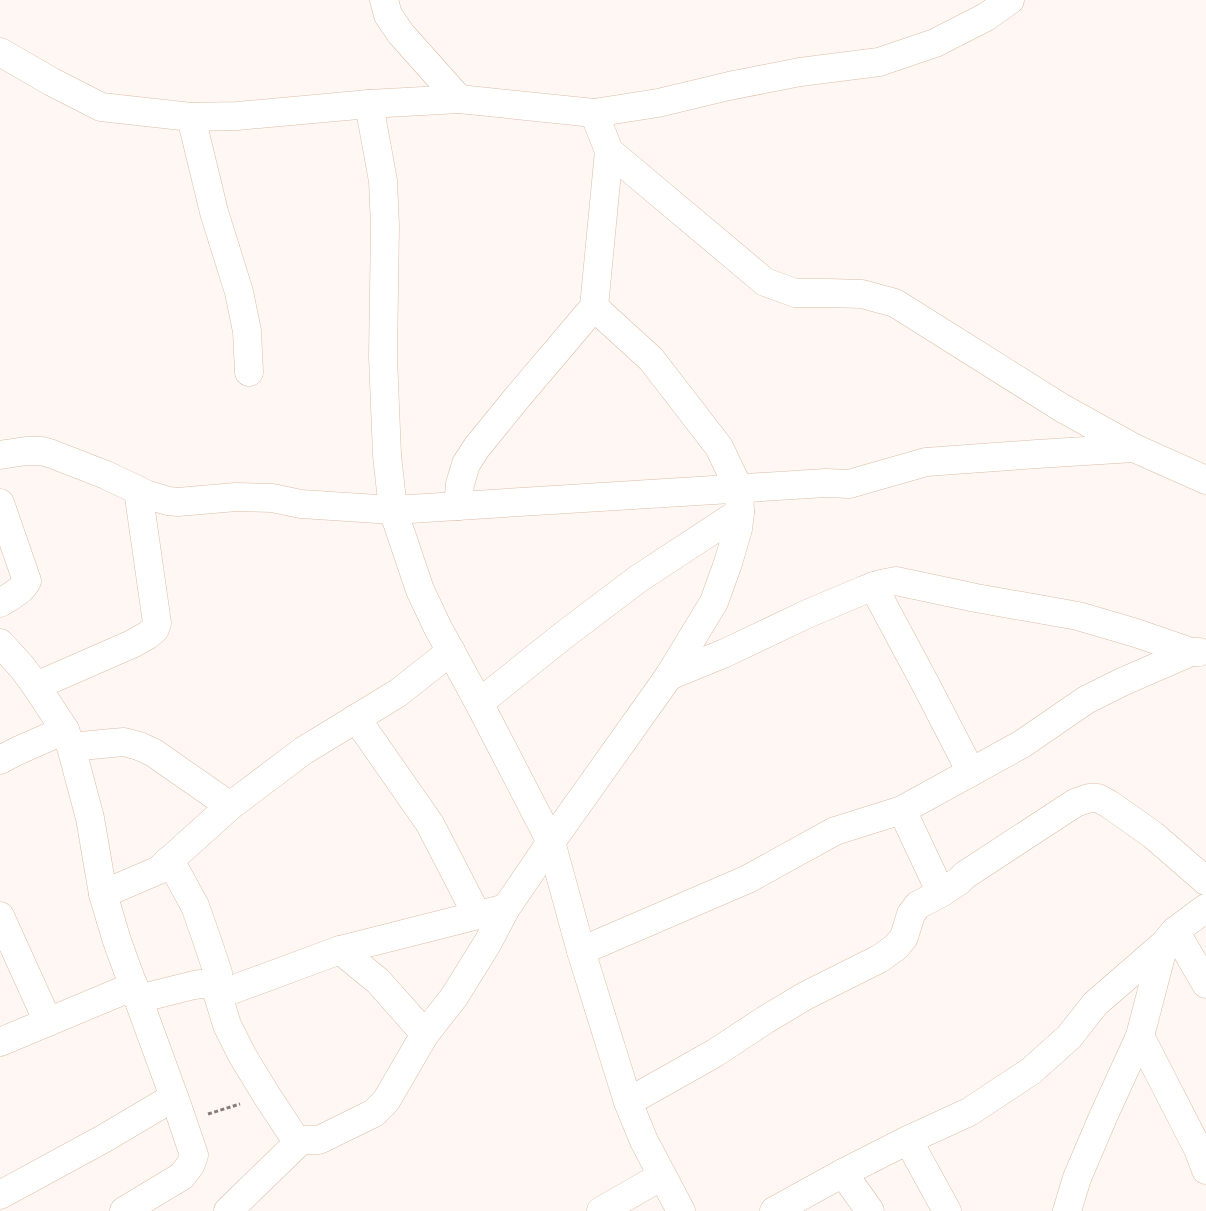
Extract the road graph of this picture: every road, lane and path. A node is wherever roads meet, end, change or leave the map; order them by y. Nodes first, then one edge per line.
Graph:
1 (384, 0) edge
2 (1010, 0) edge
3 (982, 9) edge
4 (0, 52) edge
5 (459, 99) junction
6 (369, 104) junction
7 (594, 113) junction
8 (190, 117) junction
9 (609, 151) junction
10 (594, 307) junction
11 (249, 372) dead end
12 (1134, 448) junction
13 (0, 455) edge
14 (1206, 480) edge
15 (138, 490) junction
16 (739, 500) junction
17 (0, 503) edge
18 (458, 506) junction
19 (393, 510) junction
20 (873, 586) junction
21 (0, 603) edge
22 (0, 643) edge
23 (451, 651) junction
24 (1198, 652) edge
25 (669, 676) junction
26 (36, 686) junction
27 (479, 703) junction
28 (356, 718) junction
29 (68, 738) junction
30 (0, 760) edge
31 (971, 772) junction
32 (230, 806) junction
33 (902, 810) junction
34 (551, 842) junction
35 (168, 861) junction
36 (1206, 881) edge
37 (941, 893) junction
38 (103, 894) junction
39 (506, 908) junction
40 (1206, 908) edge
41 (477, 915) junction
42 (0, 916) edge
43 (1170, 938) junction
44 (340, 950) junction
45 (581, 951) junction
46 (1206, 984) edge
47 (218, 989) junction
48 (136, 992) junction
49 (48, 1022) junction
50 (425, 1034) junction
51 (1140, 1036) junction
52 (0, 1042) edge
53 (174, 1096) junction
54 (267, 1096) junction
55 (628, 1102) junction
56 (182, 1122) junction
57 (908, 1140) junction
58 (298, 1143) junction
59 (1206, 1170) edge
60 (843, 1173) junction
61 (662, 1176) junction
62 (0, 1195) edge
63 (0, 1201) edge
64 (6, 1211) edge
65 (124, 1211) edge
66 (228, 1211) edge
67 (601, 1211) edge
68 (681, 1211) edge
69 (774, 1211) edge
70 (870, 1211) edge
71 (946, 1211) edge
72 (1067, 1211) edge

1 - 5 street
2 - 3 street
3 - 7 street
4 - 8 street
5 - 6 street
5 - 7 street
6 - 8 street
6 - 19 street
7 - 9 street
8 - 11 street
9 - 10 street
9 - 12 street
10 - 16 street
10 - 18 street
12 - 14 street
12 - 16 street
13 - 15 street
15 - 19 street
15 - 26 street
16 - 18 street
16 - 25 street
16 - 27 street
17 - 21 street
18 - 19 street
19 - 23 street
20 - 24 street
20 - 25 street
20 - 31 street
22 - 26 street
23 - 27 street
23 - 28 street
24 - 31 street
25 - 34 street
26 - 29 street
27 - 34 street
28 - 32 street
28 - 41 street
29 - 30 street
29 - 32 street
29 - 38 street
31 - 33 street
32 - 35 street
33 - 37 street
33 - 45 street
34 - 39 street
34 - 45 street
35 - 38 street
35 - 47 street
36 - 37 street
37 - 55 street
38 - 48 street
39 - 41 street
39 - 50 street
40 - 43 street
41 - 44 street
42 - 49 street
43 - 46 street
43 - 51 street
43 - 57 street
44 - 47 street
44 - 50 street
45 - 55 street
47 - 48 street
47 - 54 street
48 - 49 street
48 - 53 street
49 - 52 street
50 - 58 street
51 - 59 street
51 - 72 street
53 - 56 street
53 - 62 street
54 - 56 path
54 - 58 street
55 - 61 street
56 - 65 street
57 - 60 street
57 - 71 street
58 - 66 street
60 - 69 street
60 - 70 street
61 - 67 street
61 - 68 street
63 - 64 street

